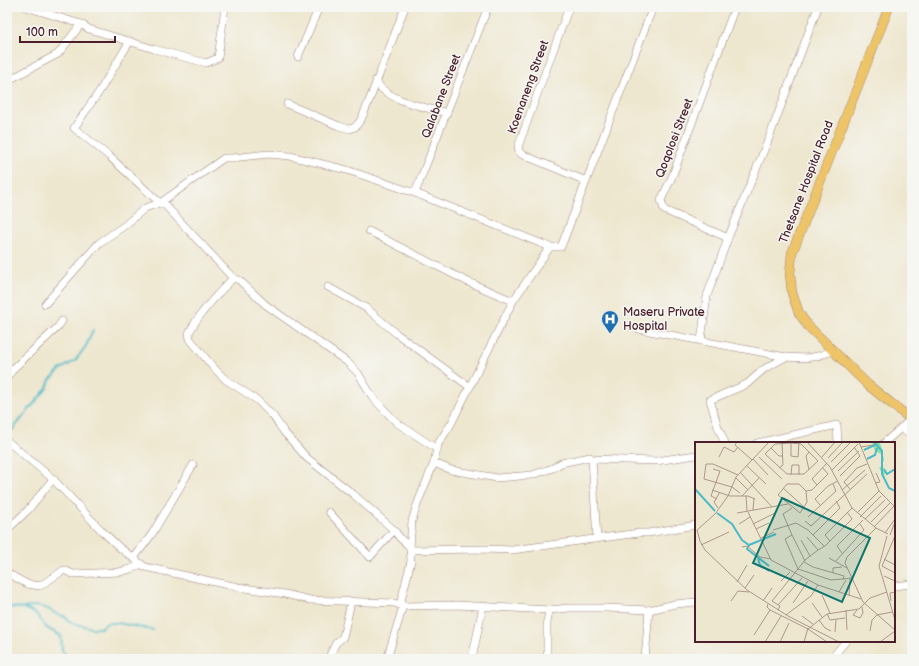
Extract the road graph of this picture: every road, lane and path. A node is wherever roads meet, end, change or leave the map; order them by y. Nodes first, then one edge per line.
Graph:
1 (26, 7) edge
2 (225, 7) edge
3 (319, 7) edge
4 (405, 7) edge
5 (488, 7) edge
6 (569, 7) edge
7 (654, 7) edge
8 (735, 7) edge
9 (818, 7) edge
10 (888, 7) edge
11 (81, 24) junction
12 (130, 41) junction
13 (298, 57) dead end
14 (376, 80) junction
15 (7, 81) edge
16 (288, 104) dead end
17 (447, 113) junction
18 (586, 181) junction
19 (415, 193) junction
20 (160, 203) junction
21 (368, 231) dead end
22 (728, 238) junction
23 (550, 247) junction
24 (233, 278) junction
25 (328, 287) dead end
26 (513, 301) junction
27 (45, 304) dead end
28 (62, 321) dead end
29 (639, 329) dead end
30 (701, 342) junction
31 (833, 351) junction
32 (786, 357) junction
33 (7, 377) edge
34 (470, 387) junction
35 (911, 420) edge
36 (901, 428) junction
37 (912, 437) edge
38 (7, 441) edge
39 (725, 442) edge
40 (761, 442) edge
41 (838, 442) edge
42 (885, 442) edge
43 (437, 449) junction
44 (695, 455) edge
45 (592, 460) junction
46 (434, 463) junction
47 (193, 465) dead end
48 (53, 479) junction
49 (329, 512) dead end
50 (695, 525) edge
51 (7, 530) edge
52 (394, 530) junction
53 (597, 539) junction
54 (410, 548) junction
55 (134, 558) junction
56 (141, 564) junction
57 (7, 573) edge
58 (912, 584) edge
59 (895, 586) edge
60 (351, 602) junction
61 (695, 602) edge
62 (401, 606) junction
63 (483, 606) junction
64 (549, 610) junction
65 (649, 610) junction
66 (845, 642) edge
67 (328, 659) edge
68 (388, 659) edge
69 (472, 659) edge
70 (547, 659) edge
71 (645, 659) edge
72 (831, 659) edge

1 - 11 street
2 - 12 street
3 - 13 street
4 - 14 street
5 - 17 street, Qalabane Street
6 - 18 street, Koenaneng Street
7 - 18 street
8 - 22 street, Qoqolosi Street
9 - 22 street
10 - 31 main road, Thetsane Hospital Road
11 - 12 street
11 - 15 street
12 - 20 street
14 - 16 street
14 - 17 street
17 - 19 street, Qalabane Street
18 - 23 street
19 - 20 street
19 - 23 street
20 - 24 street
20 - 27 street
21 - 26 street
22 - 30 street
23 - 26 street
24 - 43 street
24 - 52 street
25 - 34 street
26 - 34 street
28 - 33 street
29 - 30 street
30 - 32 street
31 - 32 street
31 - 35 main road, Thetsane Hospital Road
32 - 39 street
34 - 43 street
35 - 36 street
36 - 37 street
36 - 42 street
38 - 48 street
40 - 41 street
43 - 46 street
44 - 45 street
45 - 46 street
45 - 53 street
46 - 54 street
47 - 55 street
48 - 51 street
48 - 55 street
49 - 52 street
50 - 53 street
52 - 54 street
53 - 54 street
54 - 62 street
55 - 56 street
56 - 57 street
56 - 60 street
58 - 59 street
60 - 62 street
60 - 67 street
61 - 65 street
62 - 63 street
62 - 68 street
63 - 64 street
63 - 69 street
64 - 65 street
64 - 70 street
65 - 71 street
66 - 72 street

